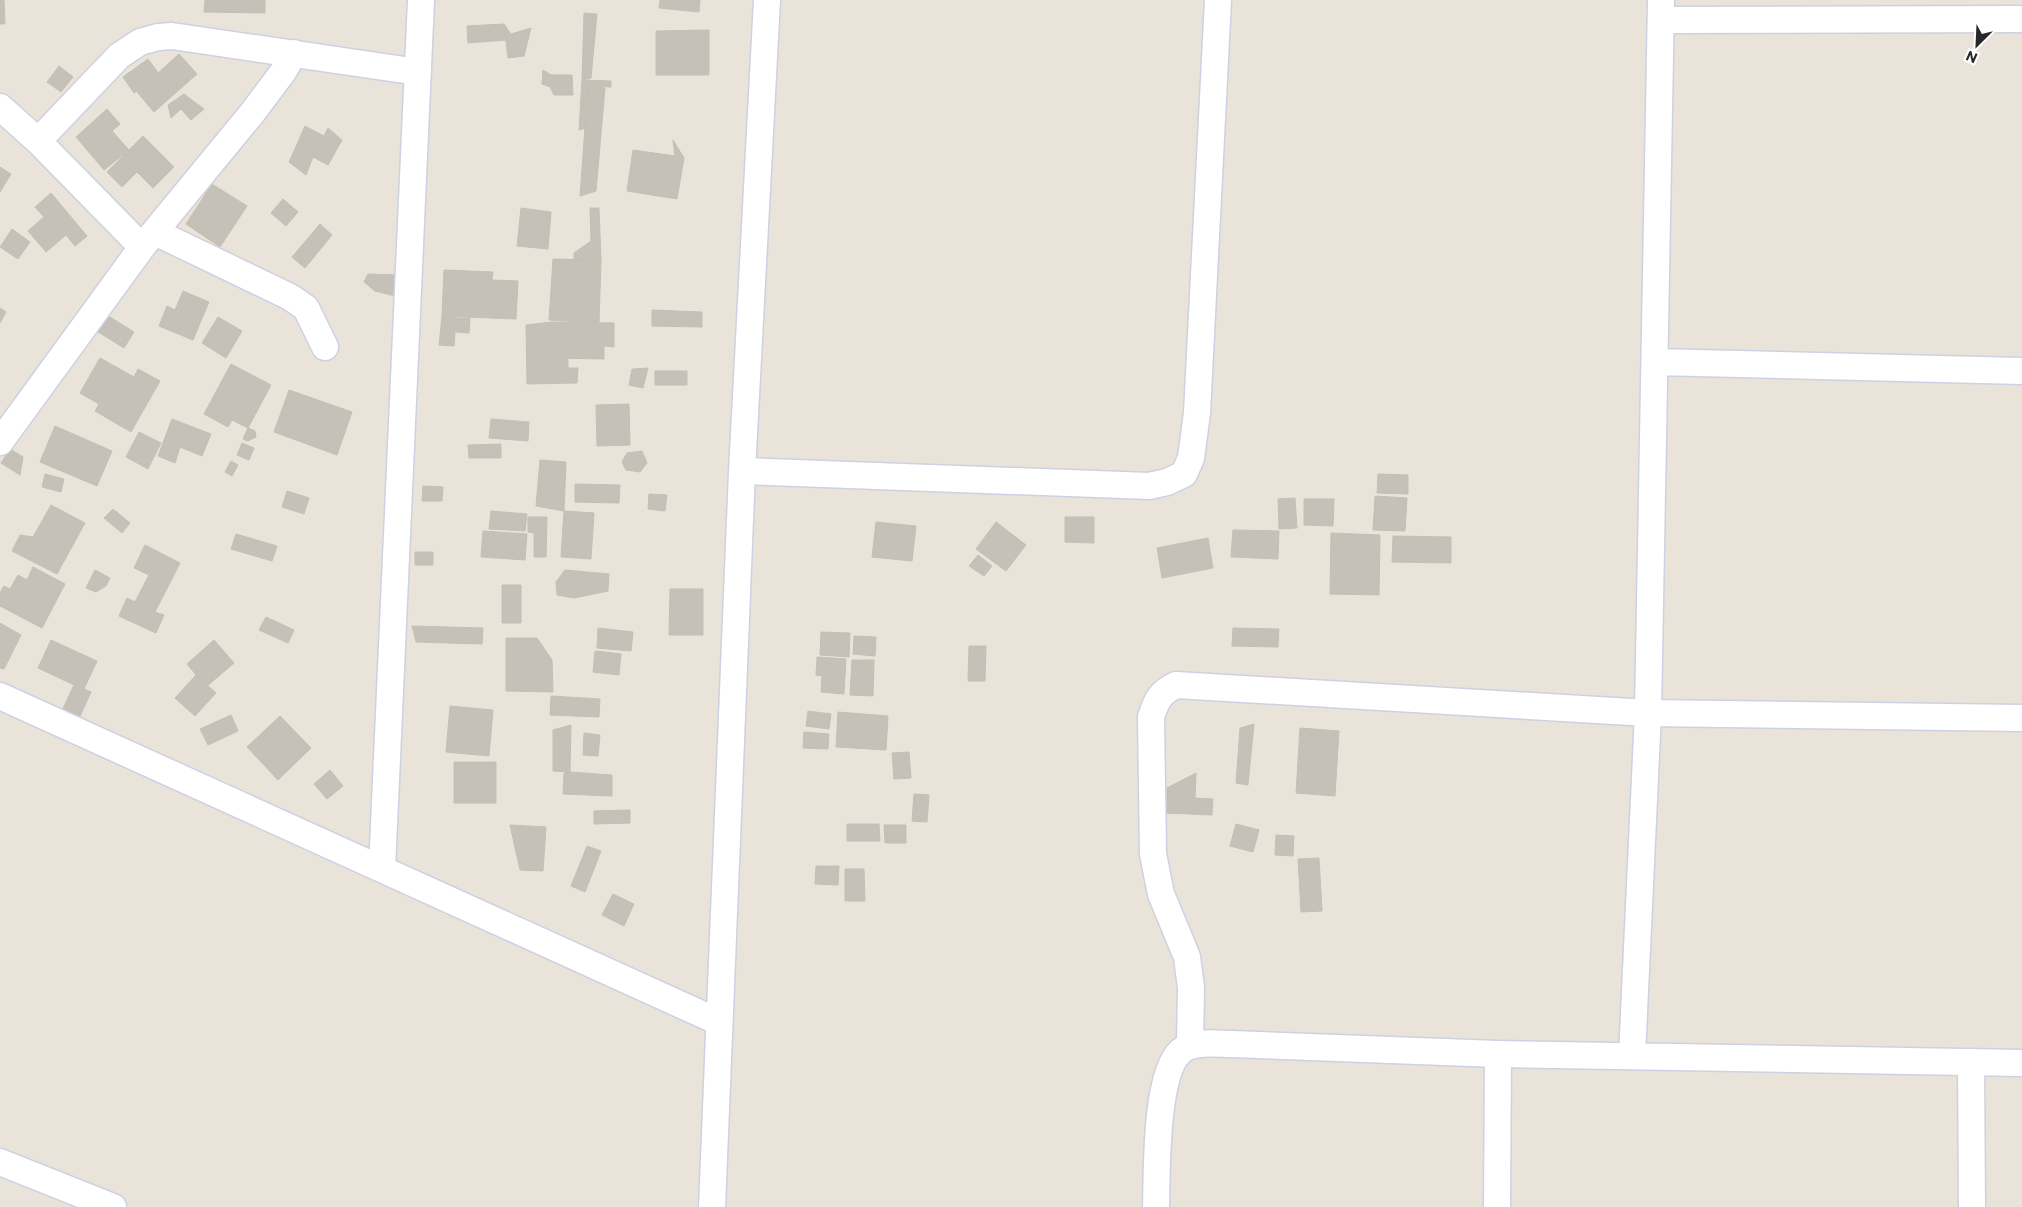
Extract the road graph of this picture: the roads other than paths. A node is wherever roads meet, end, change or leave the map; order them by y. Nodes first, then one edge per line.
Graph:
1 (421, 0) edge
2 (767, 0) edge
3 (1218, 0) edge
4 (1661, 10) edge
5 (2022, 19) edge
6 (294, 53) junction
7 (418, 72) junction
8 (0, 106) edge
9 (38, 141) junction
10 (149, 239) junction
11 (325, 347) dead end
12 (1655, 362) junction
13 (2022, 371) edge
14 (0, 442) edge
15 (742, 471) junction
16 (0, 696) edge
17 (1648, 713) junction
18 (2022, 718) edge
19 (382, 869) junction
20 (719, 1022) junction
21 (1190, 1045) junction
22 (1498, 1054) junction
23 (1632, 1056) junction
24 (1971, 1062) junction
25 (2022, 1063) edge
26 (0, 1162) edge
27 (112, 1207) edge
28 (712, 1207) edge
29 (1156, 1207) edge
30 (1497, 1207) edge
31 (1972, 1207) edge

1 - 7 street
2 - 15 street
3 - 15 street
4 - 5 street
4 - 12 street
6 - 7 street
6 - 9 street
6 - 10 street
7 - 19 street
8 - 9 street
9 - 10 street
10 - 11 street
10 - 14 street
12 - 13 street
12 - 17 street
15 - 20 street
16 - 19 street
17 - 18 street
17 - 21 street
17 - 23 street
19 - 20 street
20 - 28 street
21 - 22 street
21 - 29 street
22 - 23 street
22 - 30 street
23 - 24 street
24 - 25 street
24 - 31 street
26 - 27 street

